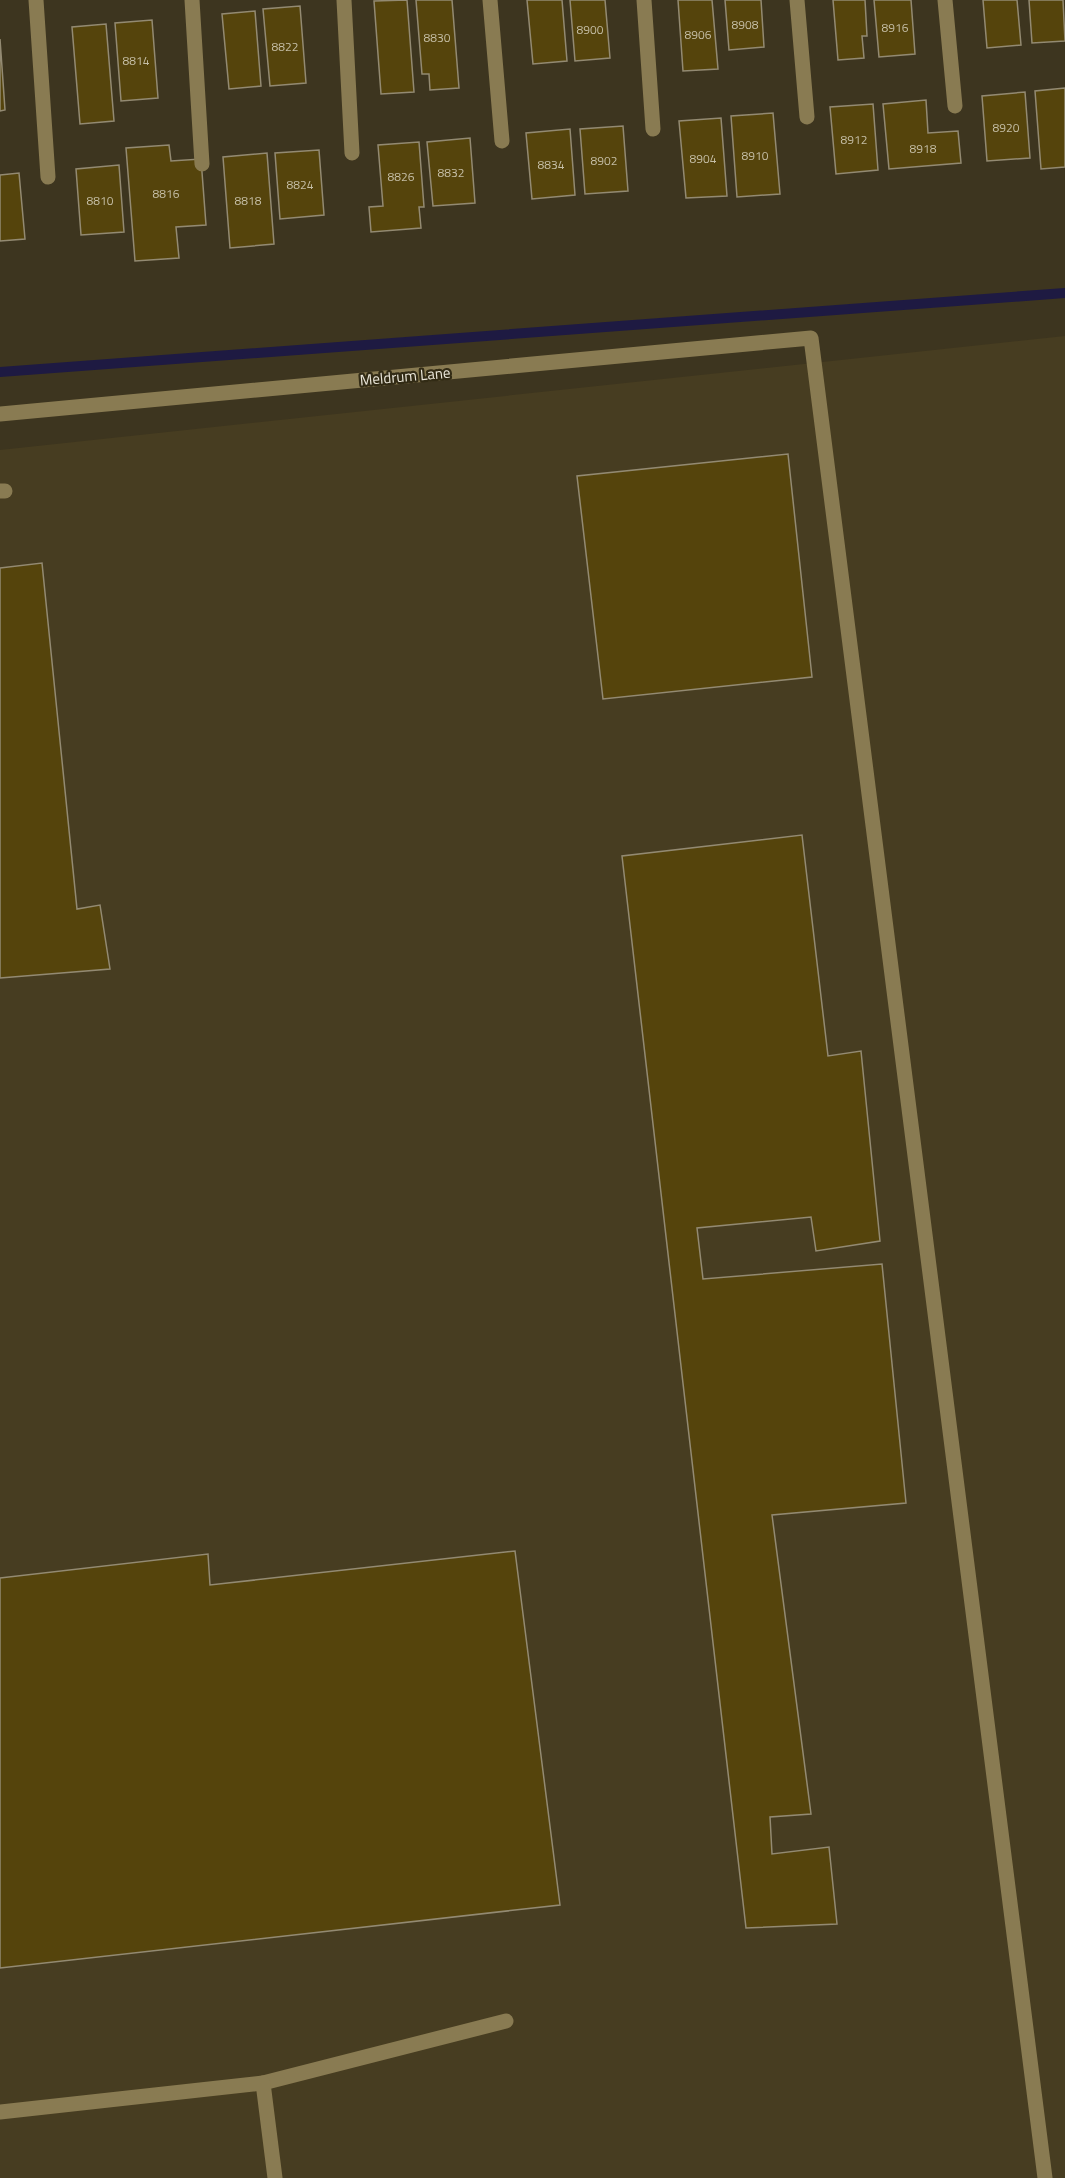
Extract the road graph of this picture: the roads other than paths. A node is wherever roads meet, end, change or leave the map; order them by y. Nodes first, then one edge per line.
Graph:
1 (36, 0) edge
2 (192, 0) edge
3 (344, 0) edge
4 (490, 0) edge
5 (644, 0) edge
6 (797, 0) edge
7 (945, 0) edge
8 (955, 106) dead end
9 (807, 117) dead end
10 (653, 129) dead end
11 (502, 141) dead end
12 (352, 153) dead end
13 (202, 164) dead end
14 (48, 177) dead end
15 (0, 414) edge
16 (506, 2021) dead end
17 (263, 2083) junction
18 (0, 2112) edge
19 (275, 2178) edge
20 (1045, 2178) edge

1 - 14 street
2 - 13 street
3 - 12 street
4 - 11 street
5 - 10 street
6 - 9 street
7 - 8 street
15 - 20 street, Meldrum Lane
16 - 17 street
17 - 18 street
17 - 19 street

